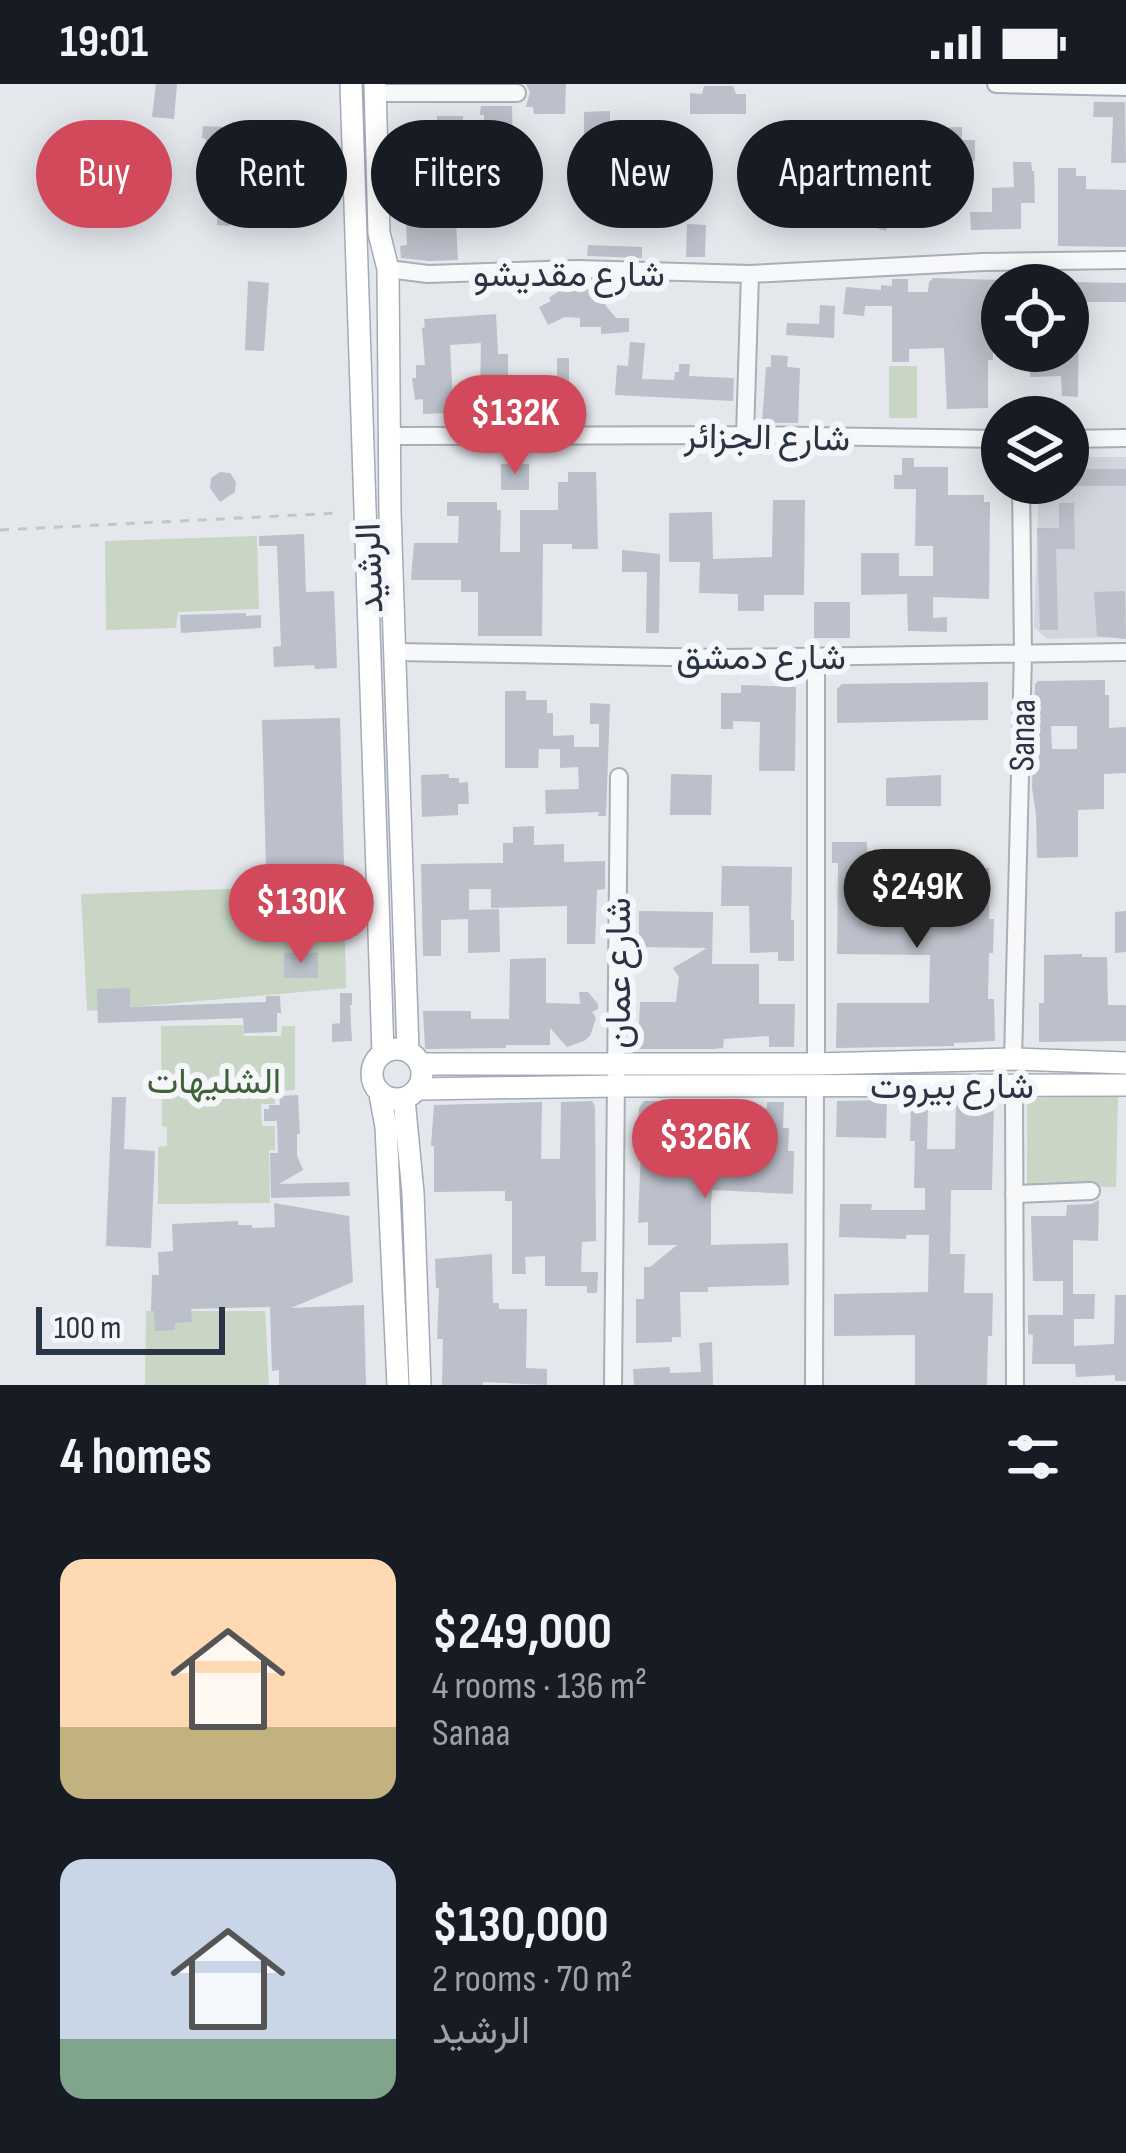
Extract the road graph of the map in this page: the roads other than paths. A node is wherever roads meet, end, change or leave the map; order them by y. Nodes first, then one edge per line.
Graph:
1 (351, 84) edge
2 (996, 84) edge
3 (1126, 87) edge
4 (375, 88) edge
5 (518, 93) dead end
6 (1126, 260) edge
7 (388, 269) junction
8 (750, 274) junction
9 (745, 434) junction
10 (389, 436) junction
11 (1126, 438) edge
12 (981, 439) edge
13 (1089, 439) edge
14 (1021, 504) edge
15 (396, 652) junction
16 (1023, 652) junction
17 (1126, 652) edge
18 (816, 657) junction
19 (619, 777) dead end
20 (383, 1053) junction
21 (414, 1058) junction
22 (1012, 1059) junction
23 (1126, 1063) edge
24 (616, 1074) junction
25 (816, 1075) junction
26 (1013, 1085) junction
27 (1126, 1085) edge
28 (380, 1094) junction
29 (411, 1094) junction
30 (1091, 1191) dead end
31 (1014, 1193) junction
32 (398, 1385) edge
33 (420, 1385) edge
34 (614, 1385) edge
35 (814, 1385) edge
36 (1015, 1385) edge

1 - 20 main road, الرشيد
2 - 3 street
4 - 5 street
4 - 7 main road, الرشيد
6 - 8 street, شارع مقديشو
7 - 8 street, شارع مقديشو
7 - 10 main road, الرشيد
8 - 9 street
9 - 10 street, شارع الجزائر
9 - 12 street, شارع الجزائر
10 - 15 main road, الرشيد
11 - 13 street
14 - 16 street, Sanaa
15 - 18 street, شارع دمشق
15 - 21 main road, الرشيد
16 - 17 street, شارع دمشق
16 - 18 street, شارع دمشق
16 - 22 street, Sanaa
18 - 25 street
19 - 24 street, شارع عمان
20 - 21 main road
20 - 28 main road
21 - 24 main road
21 - 29 main road
22 - 23 main road, شارع بيروت
22 - 25 main road, شارع بيروت
24 - 25 main road, شارع بيروت
24 - 29 main road, شارع بيروت
24 - 34 street, شارع عمان
25 - 26 main road, شارع بيروت
25 - 35 street
26 - 27 main road, شارع بيروت
26 - 31 street
28 - 29 main road
28 - 32 main road
29 - 33 main road
30 - 31 street
31 - 36 street

